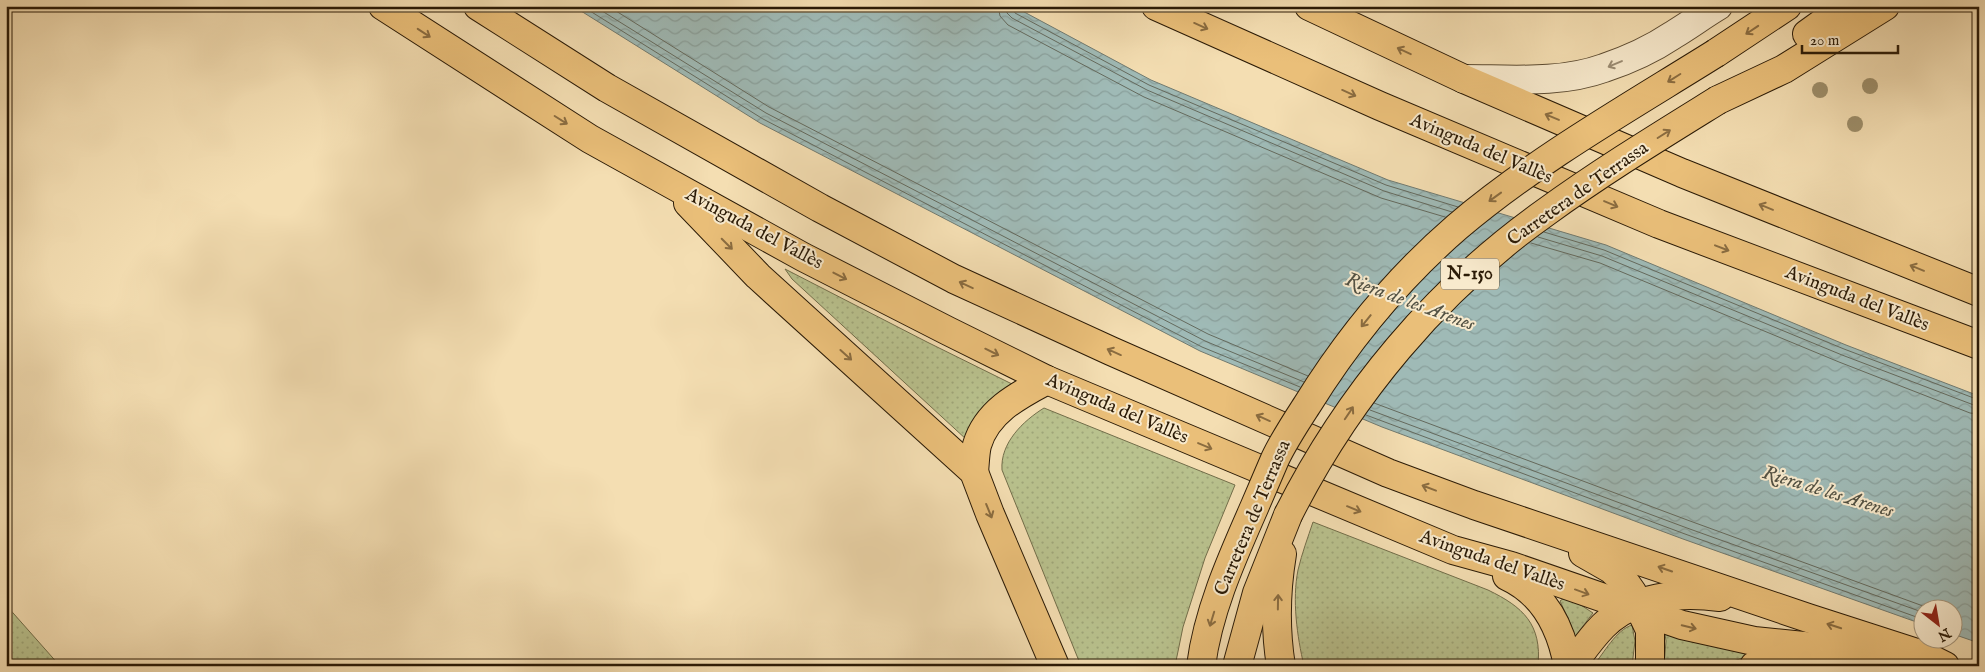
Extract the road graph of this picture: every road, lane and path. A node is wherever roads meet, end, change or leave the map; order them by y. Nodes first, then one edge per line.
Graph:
1 (383, 6) edge
2 (478, 6) edge
3 (1156, 6) edge
4 (1309, 6) edge
5 (1718, 6) edge
6 (1787, 6) edge
7 (1846, 6) edge
8 (1885, 6) edge
9 (1464, 79) junction
10 (1718, 100) junction
11 (670, 184) junction
12 (1949, 280) junction
13 (1979, 282) edge
14 (1979, 292) edge
15 (1902, 316) junction
16 (1979, 332) edge
17 (1979, 345) edge
18 (1047, 380) junction
19 (974, 472) junction
20 (1474, 505) junction
21 (1288, 515) junction
22 (1453, 550) junction
23 (1761, 602) junction
24 (1637, 608) junction
25 (1827, 648) junction
26 (1280, 658) edge
27 (1055, 666) edge
28 (1201, 666) edge
29 (1237, 666) edge
30 (1570, 666) edge
31 (1650, 666) edge
32 (1754, 666) edge
33 (1910, 666) edge
34 (1945, 666) edge

1 -> 11 main road, Avinguda del Vallès
20 -> 2 main road
3 -> 15 main road, Avinguda del Vallès
9 -> 4 main road
5 -> 9 street
6 -> 28 main road, Carretera de Terrassa / N-150, bridge
7 - 10 main road, Carretera de Terrassa / N-150
8 - 10 main road
12 -> 9 main road
21 -> 10 main road, Carretera de Terrassa / N-150, bridge
11 -> 18 main road, Avinguda del Vallès
11 -> 19 main road
12 - 13 main road
12 - 14 main road
15 - 16 main road
15 - 17 main road, Avinguda del Vallès
18 - 19 main road
18 -> 22 main road, Avinguda del Vallès
19 -> 27 main road
23 -> 20 main road
20 - 24 main road
26 -> 21 main road
21 - 29 main road, Carretera de Terrassa / N-150
22 -> 24 main road, Avinguda del Vallès
22 - 30 main road
23 - 24 main road
34 -> 23 main road
24 -> 25 main road, Avinguda del Vallès
24 - 30 main road
24 - 31 main road
25 - 32 main road
25 - 33 main road, Avinguda del Vallès

